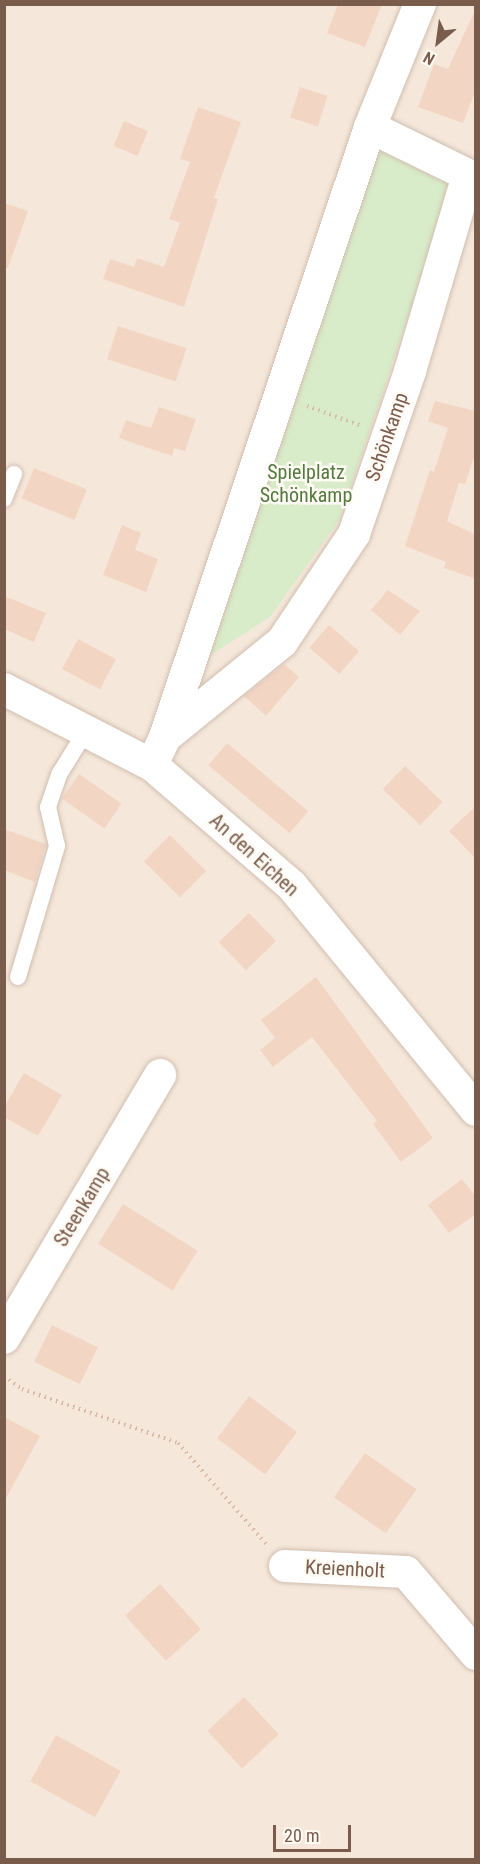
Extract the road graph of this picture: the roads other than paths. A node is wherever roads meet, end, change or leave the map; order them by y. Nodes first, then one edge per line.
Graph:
1 (420, 4) edge
2 (370, 128) junction
3 (14, 474) dead end
4 (4, 499) edge
5 (4, 689) edge
6 (86, 731) junction
7 (165, 737) junction
8 (152, 765) junction
9 (18, 977) dead end
10 (160, 1075) dead end
11 (464, 1076) edge
12 (476, 1110) edge
13 (4, 1338) edge
14 (285, 1566) road end
15 (476, 1654) edge

1 - 2 street, Schönkamp
2 - 7 street, Schönkamp
2 - 7 street, Schönkamp
3 - 4 lane
5 - 6 street, An den Eichen
6 - 8 street, An den Eichen
6 - 9 lane
7 - 8 street, Schönkamp
8 - 11 street, An den Eichen
10 - 13 street, Steenkamp
11 - 12 street, An den Eichen
14 - 15 street, Kreienholt

